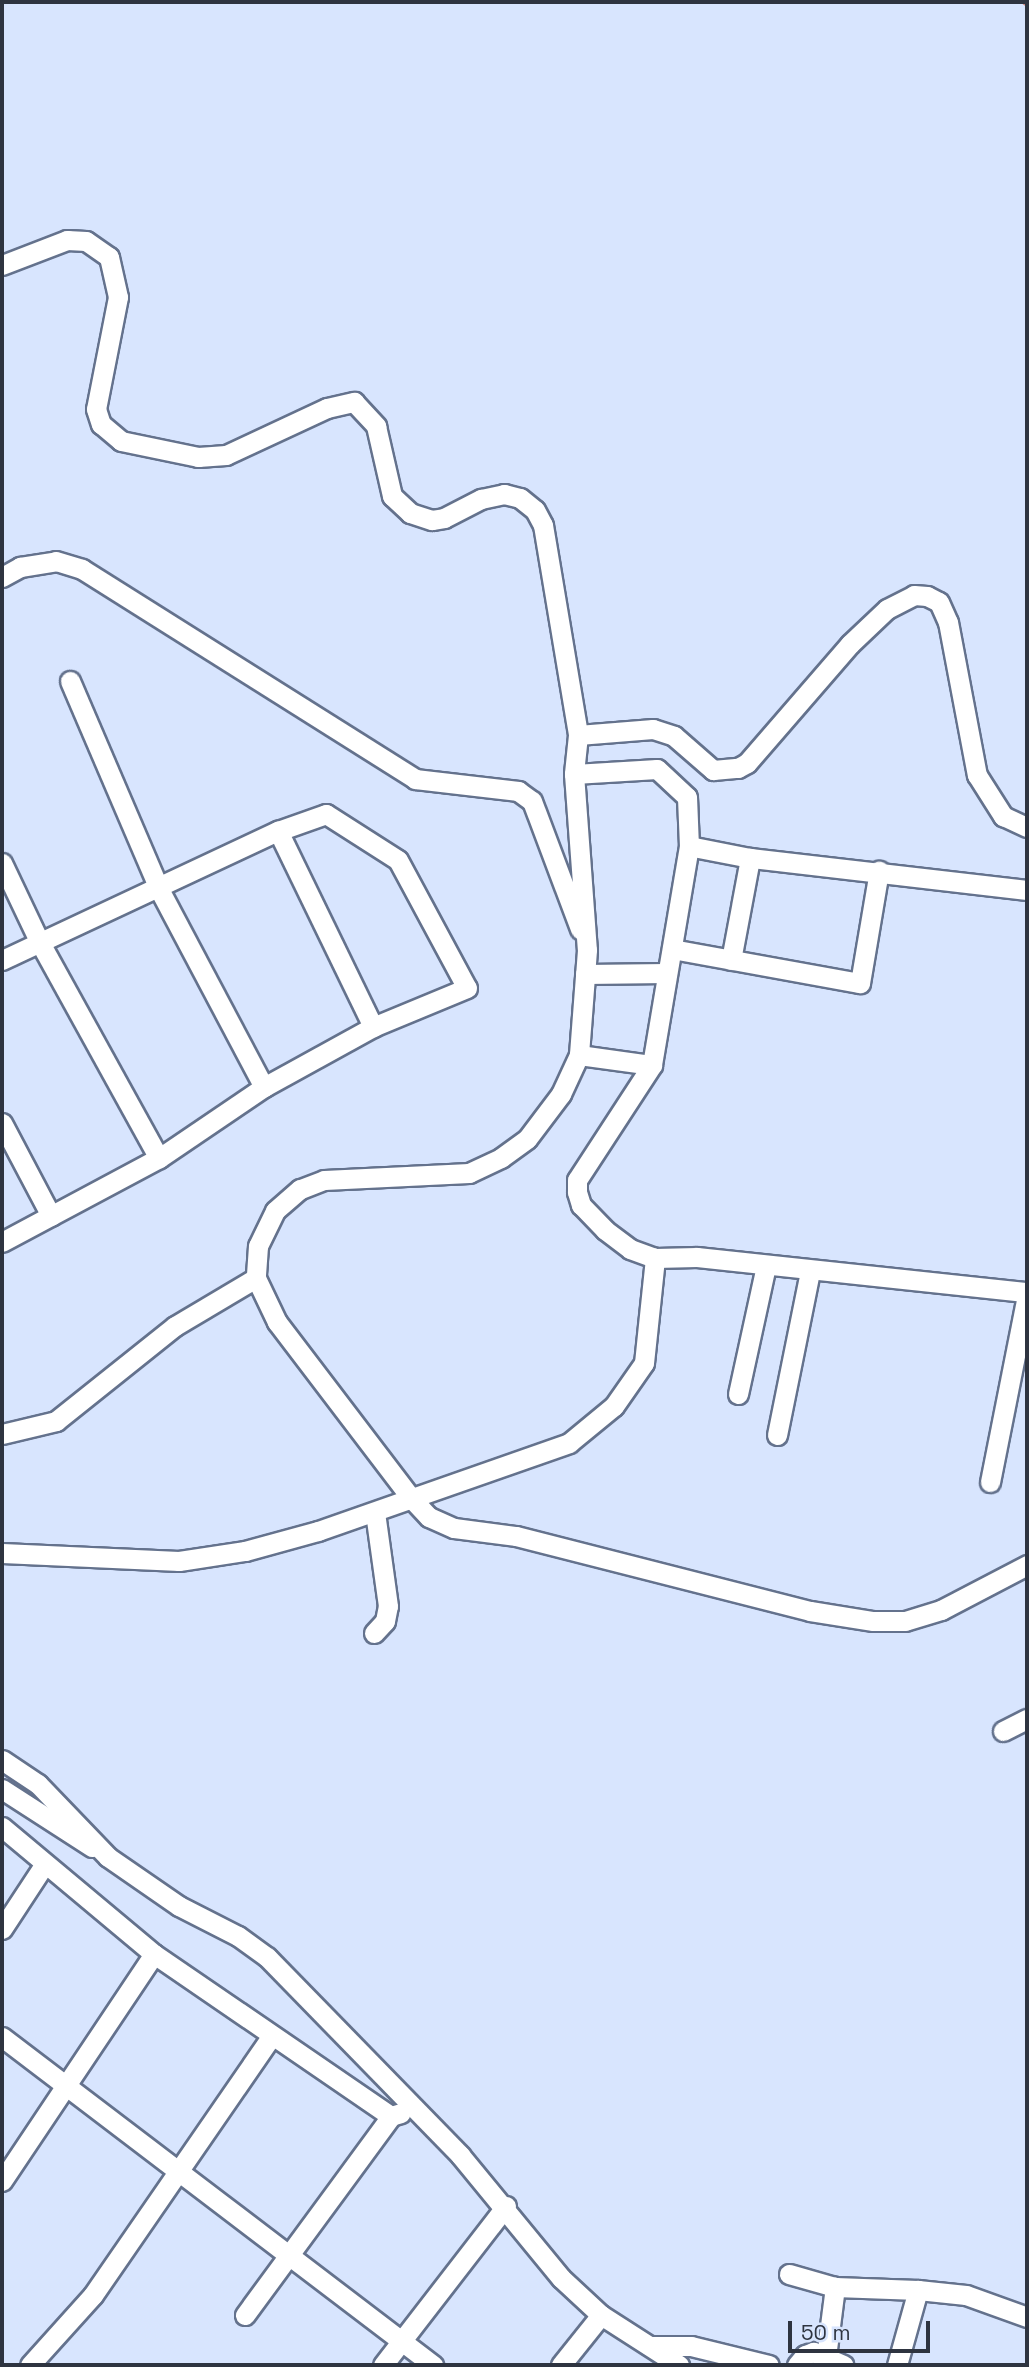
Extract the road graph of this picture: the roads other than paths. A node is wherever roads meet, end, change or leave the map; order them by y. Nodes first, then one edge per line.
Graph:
1 (2, 265) edge
2 (2, 578) edge
3 (70, 681) dead end
4 (578, 735) junction
5 (575, 775) junction
6 (1027, 827) edge
7 (278, 831) junction
8 (581, 836) junction
9 (548, 840) junction
10 (688, 846) junction
11 (750, 858) junction
12 (2, 863) edge
13 (879, 871) junction
14 (159, 890) junction
15 (1027, 890) edge
16 (39, 941) junction
17 (672, 949) junction
18 (587, 950) junction
19 (2, 960) edge
20 (731, 960) junction
21 (667, 973) junction
22 (585, 974) junction
23 (373, 1027) junction
24 (579, 1055) junction
25 (652, 1065) junction
26 (264, 1087) junction
27 (2, 1123) edge
28 (159, 1158) junction
29 (51, 1216) junction
30 (2, 1242) edge
31 (655, 1258) junction
32 (766, 1266) junction
33 (810, 1272) junction
34 (256, 1278) junction
35 (1027, 1294) edge
36 (738, 1394) dead end
37 (2, 1434) edge
38 (777, 1435) dead end
39 (990, 1482) dead end
40 (412, 1499) junction
41 (374, 1512) junction
42 (2, 1553) edge
43 (1027, 1565) edge
44 (374, 1633) dead end
45 (1027, 1719) edge
46 (1003, 1731) dead end
47 (2, 1760) edge
48 (2, 1789) edge
49 (2, 1827) edge
50 (108, 1857) junction
51 (44, 1865) junction
52 (2, 1929) edge
53 (154, 1954) junction
54 (272, 2036) junction
55 (2, 2037) edge
56 (67, 2086) junction
57 (416, 2108) junction
58 (391, 2116) junction
59 (180, 2172) junction
60 (2, 2181) edge
61 (506, 2206) junction
62 (290, 2256) junction
63 (789, 2274) dead end
64 (835, 2287) junction
65 (918, 2290) junction
66 (245, 2315) dead end
67 (601, 2315) junction
68 (1027, 2317) edge
69 (402, 2342) junction
70 (644, 2346) junction
71 (834, 2361) edge
72 (30, 2365) edge
73 (383, 2365) edge
74 (433, 2365) edge
75 (561, 2365) edge
76 (680, 2365) edge
77 (769, 2365) edge
78 (797, 2365) edge
79 (901, 2365) edge

1 - 4 street
2 - 9 street
3 - 14 street
4 - 5 street
4 - 6 street
5 - 8 street
5 - 10 street
7 - 14 street
7 - 23 street
7 - 23 street
8 - 9 street
8 - 18 street
9 - 18 street
10 - 11 street
10 - 17 street
11 - 13 street
11 - 20 street
12 - 16 street
13 - 15 street
13 - 20 street
14 - 16 street
14 - 26 street
16 - 19 street
16 - 28 street
17 - 20 street
17 - 21 street
18 - 22 street
21 - 22 street
21 - 25 street
22 - 24 street
23 - 26 street
24 - 25 street
24 - 34 street
25 - 31 street
26 - 28 street
27 - 29 street
28 - 29 street
29 - 30 street
31 - 32 street
31 - 40 street
32 - 33 street
32 - 36 street
33 - 35 street
33 - 38 street
34 - 37 street
34 - 40 street
35 - 39 street
40 - 41 street
40 - 43 street
41 - 42 street
41 - 44 street
45 - 46 street
47 - 50 street
48 - 50 street
49 - 51 street
50 - 57 street
51 - 52 street
51 - 53 street
53 - 54 street
53 - 56 street
54 - 58 street
54 - 59 street
55 - 56 street
56 - 59 street
56 - 60 street
57 - 58 street
57 - 61 street
58 - 62 street
59 - 62 street
59 - 72 street
61 - 67 street
61 - 69 street
62 - 66 street
62 - 69 street
63 - 64 street
64 - 65 street
64 - 71 street
65 - 68 street
65 - 79 street
67 - 70 street
67 - 75 street
69 - 73 street
69 - 74 street
70 - 76 street
70 - 77 street
71 - 78 street

